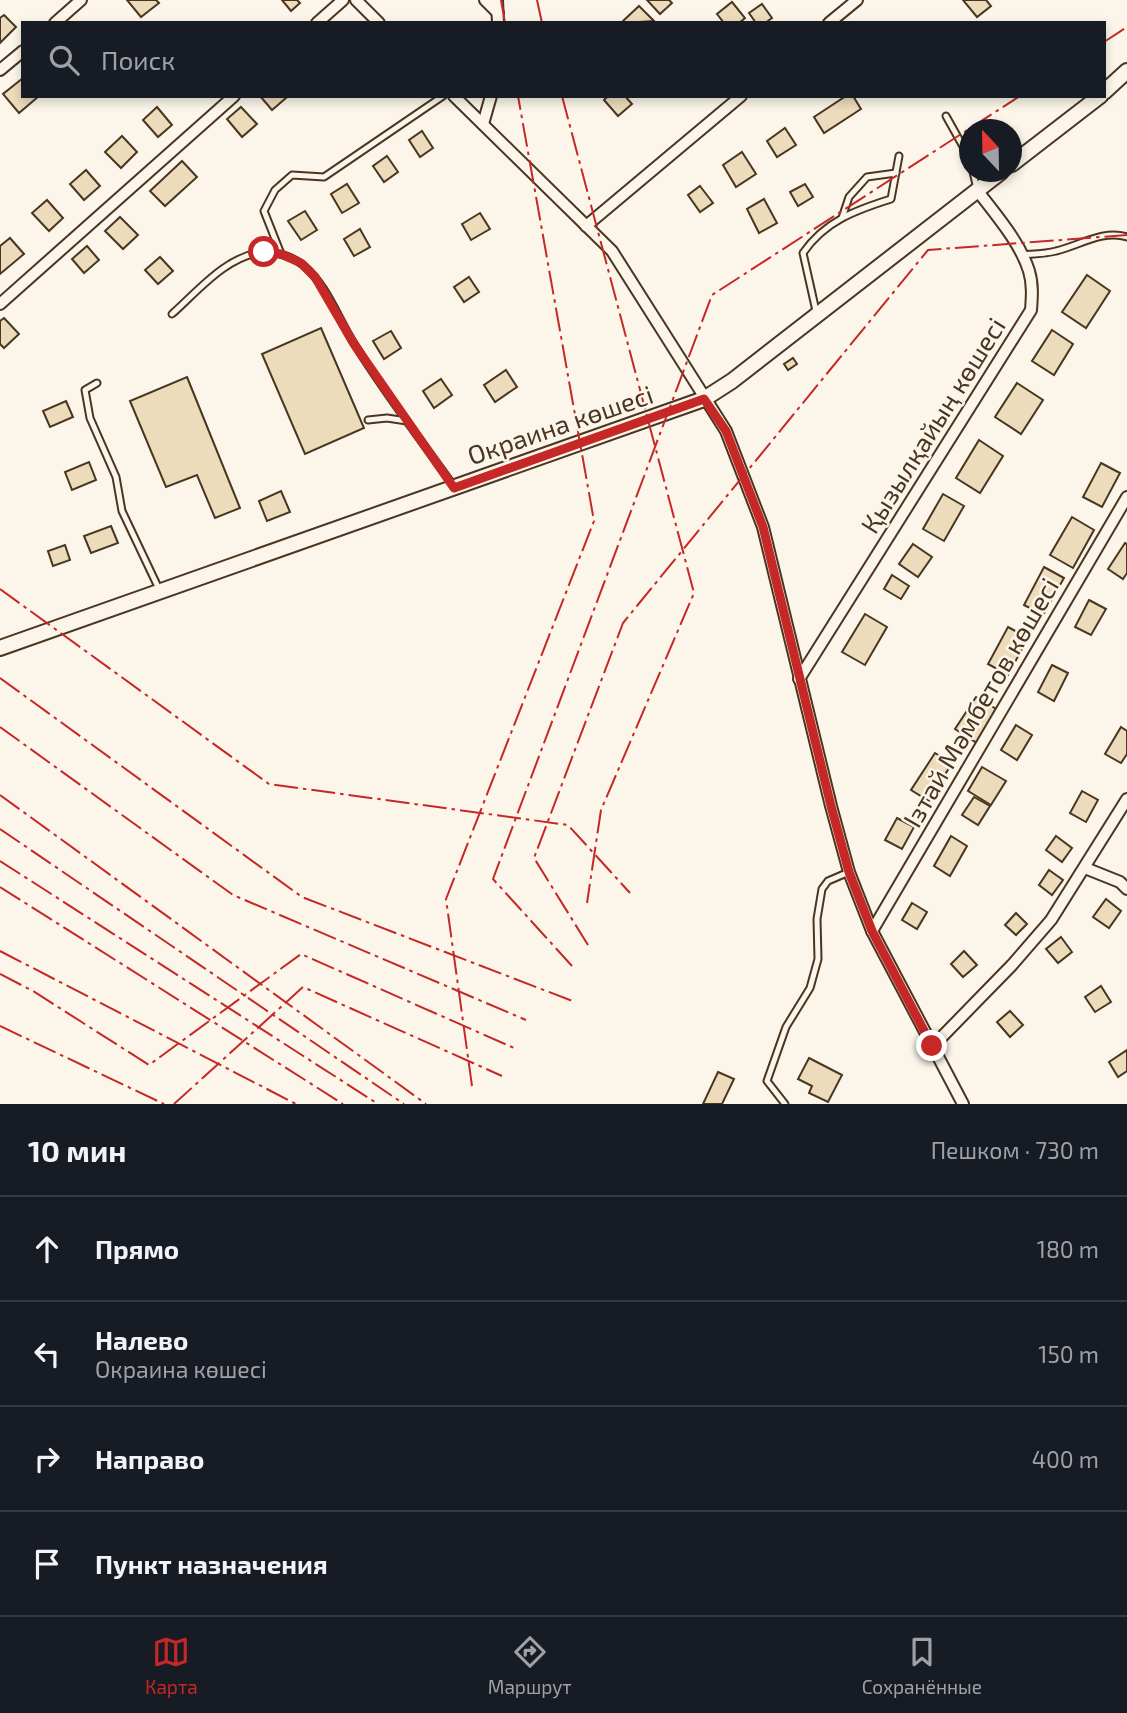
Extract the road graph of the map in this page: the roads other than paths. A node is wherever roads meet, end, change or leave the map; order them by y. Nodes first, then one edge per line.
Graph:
1 (81, 0) edge
2 (343, 0) edge
3 (356, 0) edge
4 (485, 0) edge
5 (497, 0) edge
6 (857, 0) edge
7 (498, 18) edge
8 (57, 21) edge
9 (319, 21) edge
10 (377, 21) edge
11 (832, 21) edge
12 (21, 53) edge
13 (0, 70) edge
14 (1127, 71) edge
15 (1106, 90) edge
16 (232, 98) edge
17 (440, 98) edge
18 (456, 98) edge
19 (490, 98) edge
20 (739, 98) edge
21 (1097, 98) edge
22 (946, 116) dead end
23 (483, 124) junction
24 (959, 139) edge
25 (899, 156) dead end
26 (1022, 156) edge
27 (896, 173) junction
28 (975, 182) edge
29 (988, 182) edge
30 (977, 190) junction
31 (842, 218) junction
32 (586, 226) junction
33 (1127, 237) edge
34 (281, 254) junction
35 (1022, 255) junction
36 (0, 304) edge
37 (172, 314) dead end
38 (817, 314) junction
39 (97, 383) dead end
40 (704, 399) junction
41 (368, 420) dead end
42 (407, 421) junction
43 (454, 488) junction
44 (1127, 497) edge
45 (160, 592) junction
46 (0, 648) edge
47 (799, 680) junction
48 (1127, 799) edge
49 (1084, 868) junction
50 (849, 872) junction
51 (1127, 889) edge
52 (872, 931) junction
53 (932, 1046) junction
54 (785, 1104) edge
55 (962, 1104) edge

1 - 8 street
2 - 9 street
3 - 10 street
4 - 7 street
5 - 7 street
6 - 11 street
12 - 13 street
14 - 15 street
16 - 36 street
17 - 34 lane
18 - 23 street
19 - 23 street
20 - 32 street
21 - 26 street
22 - 24 lane
23 - 32 street
25 - 27 lane
27 - 31 lane
27 - 31 lane
28 - 30 lane
29 - 30 street, Окраина көшесі
30 - 35 street, Қызылқайың көшесі
30 - 38 street, Окраина көшесі
31 - 38 lane
32 - 40 street
33 - 35 lane
34 - 37 lane
34 - 42 lane
35 - 47 street, Қызылқайың көшесі
38 - 40 street, Окраина көшесі
39 - 45 lane
40 - 43 street, Окраина көшесі
40 - 47 street
41 - 42 lane
42 - 43 lane
43 - 45 street, Окраина көшесі
44 - 52 street, Ізтай Мәмбетов көшесі
45 - 46 street, Окраина көшесі
47 - 50 street
48 - 49 street
49 - 51 street
49 - 53 street
50 - 52 street
50 - 54 lane
52 - 53 street
53 - 55 street

